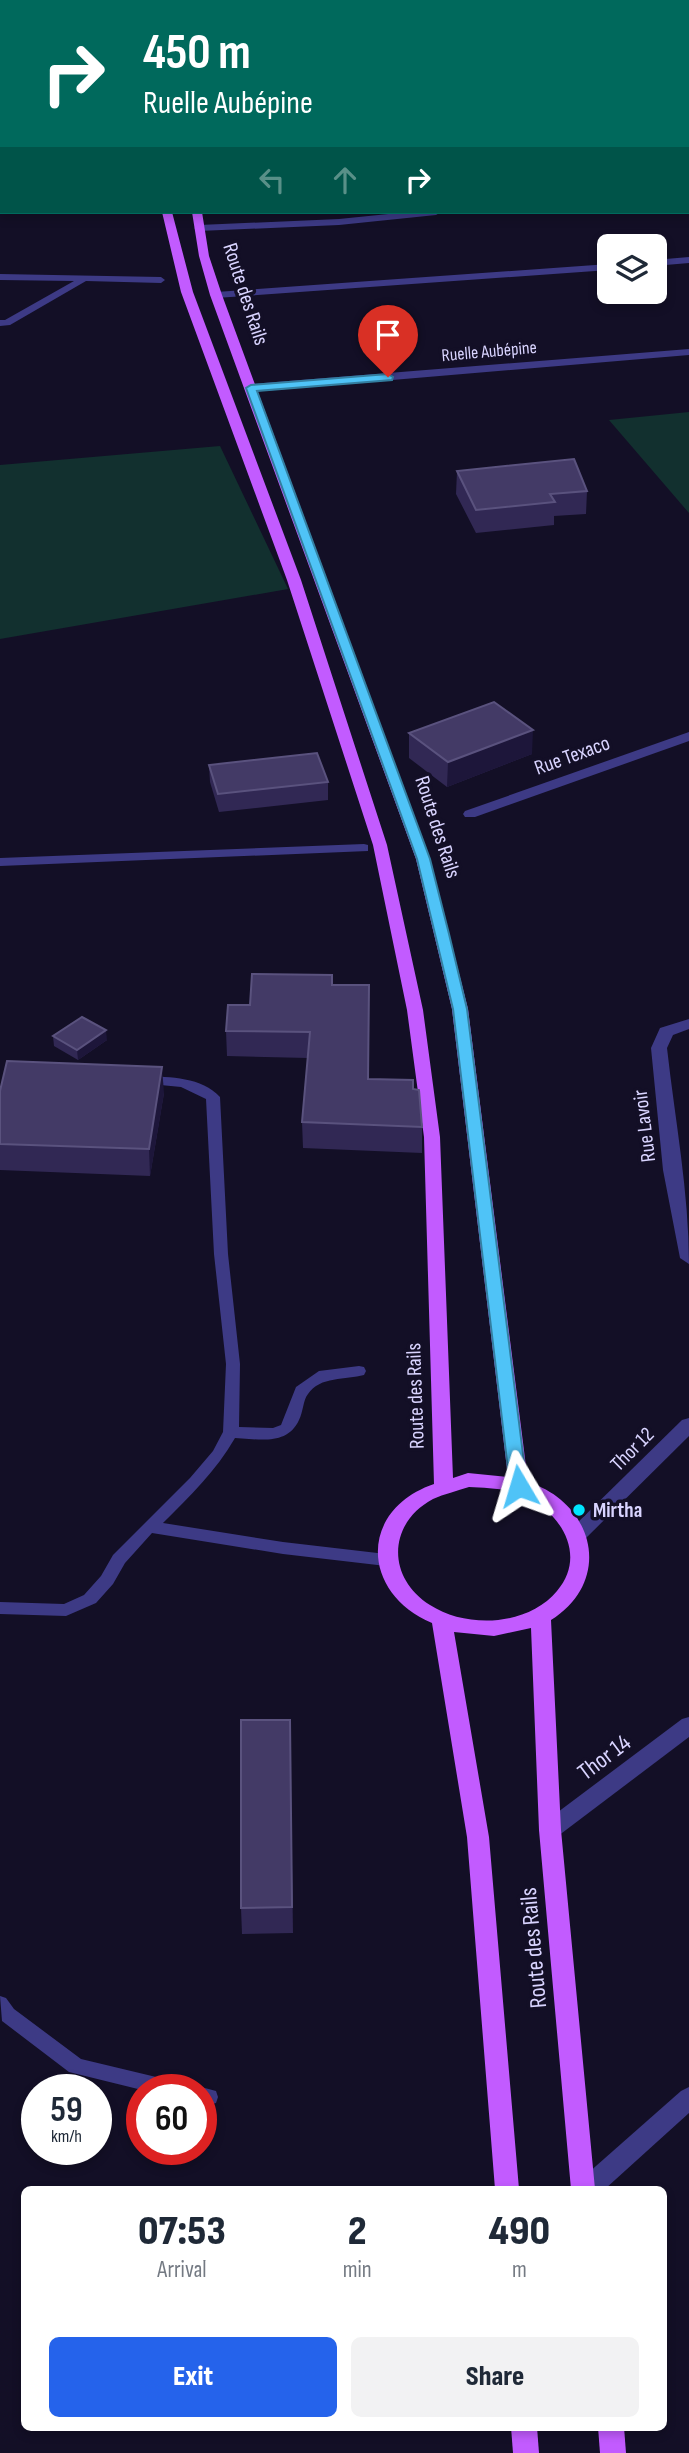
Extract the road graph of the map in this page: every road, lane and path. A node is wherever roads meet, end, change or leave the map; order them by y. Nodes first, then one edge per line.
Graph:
1 (168, 214) edge
2 (197, 214) edge
3 (334, 214) edge
4 (417, 214) edge
5 (339, 222) junction
6 (199, 228) junction
7 (689, 260) edge
8 (667, 262) edge
9 (597, 268) edge
10 (0, 277) edge
11 (85, 278) junction
12 (161, 279) dead end
13 (216, 295) junction
14 (0, 323) edge
15 (689, 352) edge
16 (251, 388) junction
17 (689, 736) edge
18 (470, 814) dead end
19 (364, 848) dead end
20 (0, 862) edge
21 (689, 1024) edge
22 (127, 1079) edge
23 (689, 1258) edge
24 (359, 1371) dead end
25 (689, 1425) edge
26 (231, 1432) junction
27 (444, 1486) junction
28 (519, 1486) junction
29 (149, 1527) junction
30 (577, 1535) junction
31 (386, 1560) junction
32 (0, 1608) edge
33 (541, 1617) junction
34 (442, 1620) junction
35 (689, 1725) edge
36 (550, 1830) junction
37 (0, 2004) edge
38 (126, 2078) edge
39 (689, 2098) edge
40 (507, 2186) edge
41 (586, 2186) edge
42 (589, 2186) edge
43 (524, 2431) edge
44 (611, 2431) edge
45 (526, 2453) edge
46 (614, 2453) edge

1 - 27 main road, Route des Rails
2 - 6 main road, Route des Rails
3 - 5 street
4 - 5 street
5 - 6 street
6 - 13 main road, Route des Rails
7 - 8 street
9 - 13 street
10 - 11 lane
11 - 12 lane
11 - 14 lane
13 - 16 main road, Route des Rails
15 - 16 street, Ruelle Aubépine
16 - 28 main road, Route des Rails
17 - 18 street, Rue Texaco
19 - 20 lane
21 - 23 street, Rue Lavoir
22 - 26 lane
24 - 26 lane
25 - 30 street, Thor 12
26 - 29 lane
27 - 28 main road
27 - 31 main road
28 - 30 main road
29 - 31 lane
29 - 32 lane
30 - 33 main road
31 - 34 main road
33 - 34 main road
33 - 36 main road, Route des Rails
34 - 40 main road, Route des Rails
35 - 36 street, Thor 14
36 - 41 main road, Route des Rails
37 - 38 lane
39 - 42 street
43 - 45 main road
44 - 46 main road

